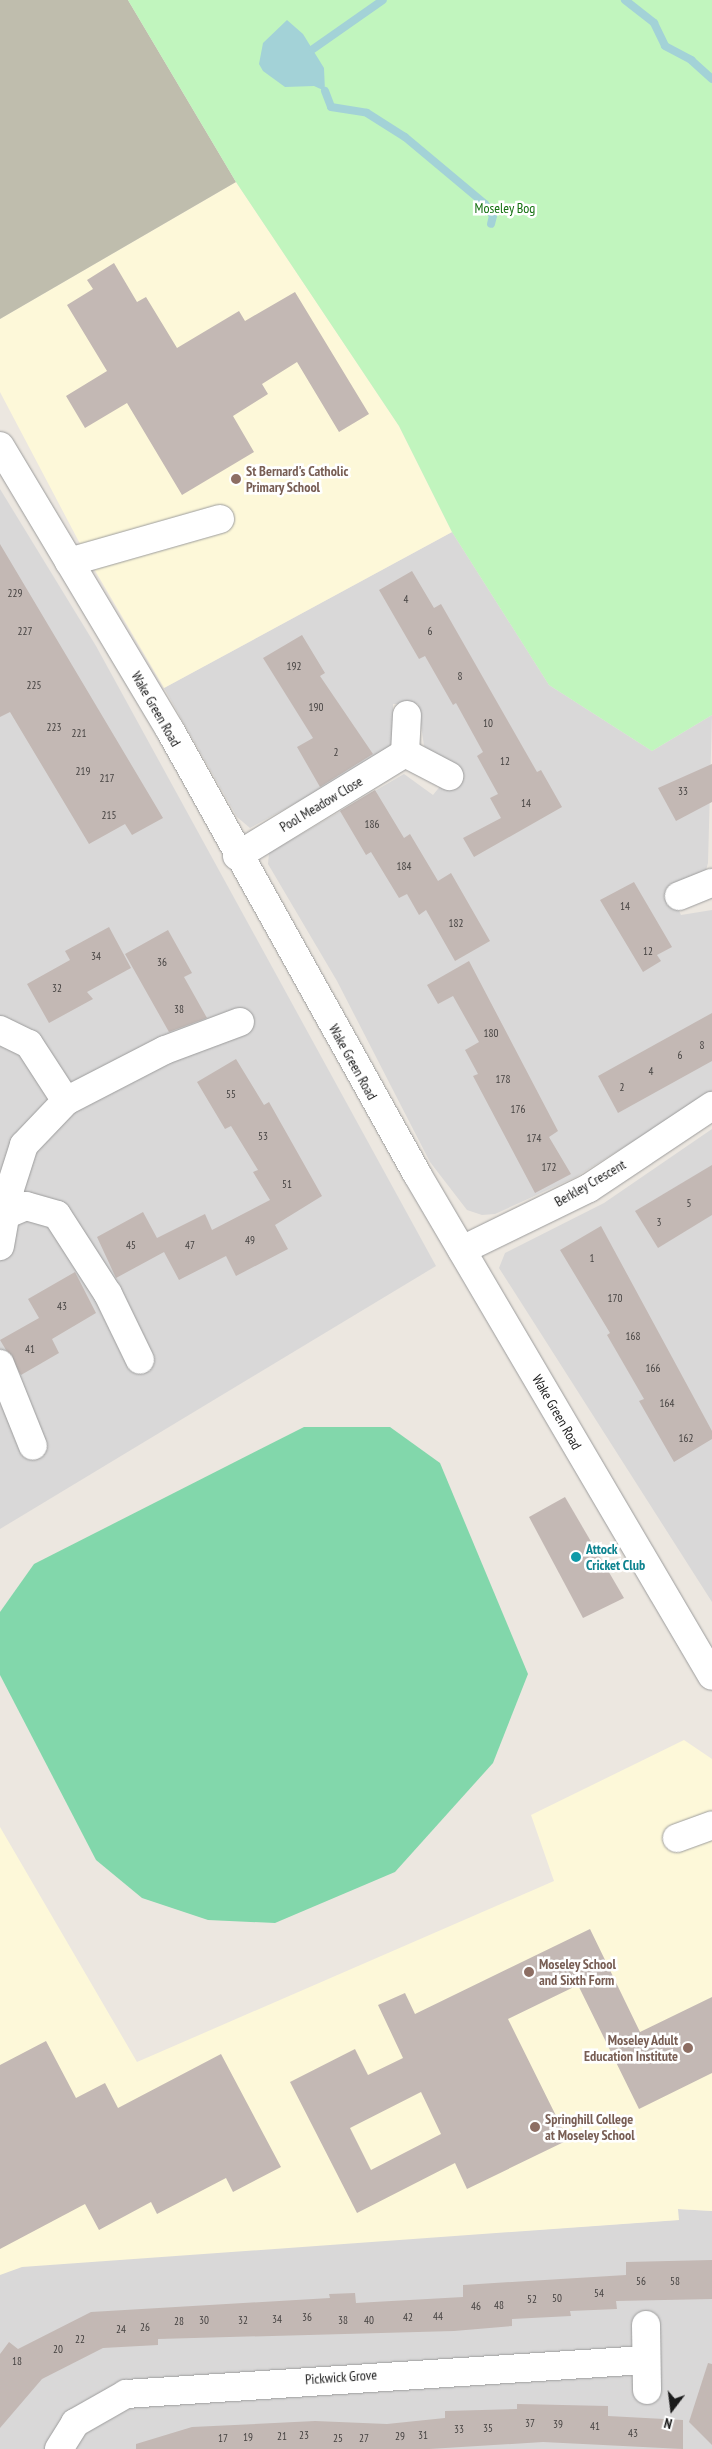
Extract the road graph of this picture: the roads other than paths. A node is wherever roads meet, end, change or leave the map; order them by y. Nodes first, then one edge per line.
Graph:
1 (0, 446) edge
2 (220, 518) dead end
3 (69, 562) junction
4 (407, 715) dead end
5 (405, 753) junction
6 (449, 776) dead end
7 (237, 856) junction
8 (712, 883) edge
9 (679, 896) dead end
10 (240, 1022) dead end
11 (0, 1030) edge
12 (66, 1101) junction
13 (712, 1106) edge
14 (3, 1217) edge
15 (0, 1246) edge
16 (462, 1250) junction
17 (140, 1360) dead end
18 (0, 1364) edge
19 (33, 1446) dead end
20 (712, 1676) edge
21 (712, 1825) edge
22 (677, 1838) dead end
23 (646, 2325) dead end
24 (645, 2360) junction
25 (647, 2390) dead end
26 (59, 2449) edge

1 - 3 street, Wake Green Road
2 - 3 street
3 - 7 street, Wake Green Road
4 - 5 street
5 - 6 street
5 - 7 street, Pool Meadow Close
7 - 16 street, Wake Green Road
8 - 9 street
10 - 12 street
11 - 12 street
12 - 14 street
13 - 16 street, Berkley Crescent
14 - 15 street
14 - 17 street
16 - 20 street, Wake Green Road
18 - 19 street
21 - 22 street
23 - 24 street
24 - 25 street
24 - 26 street, Pickwick Grove

